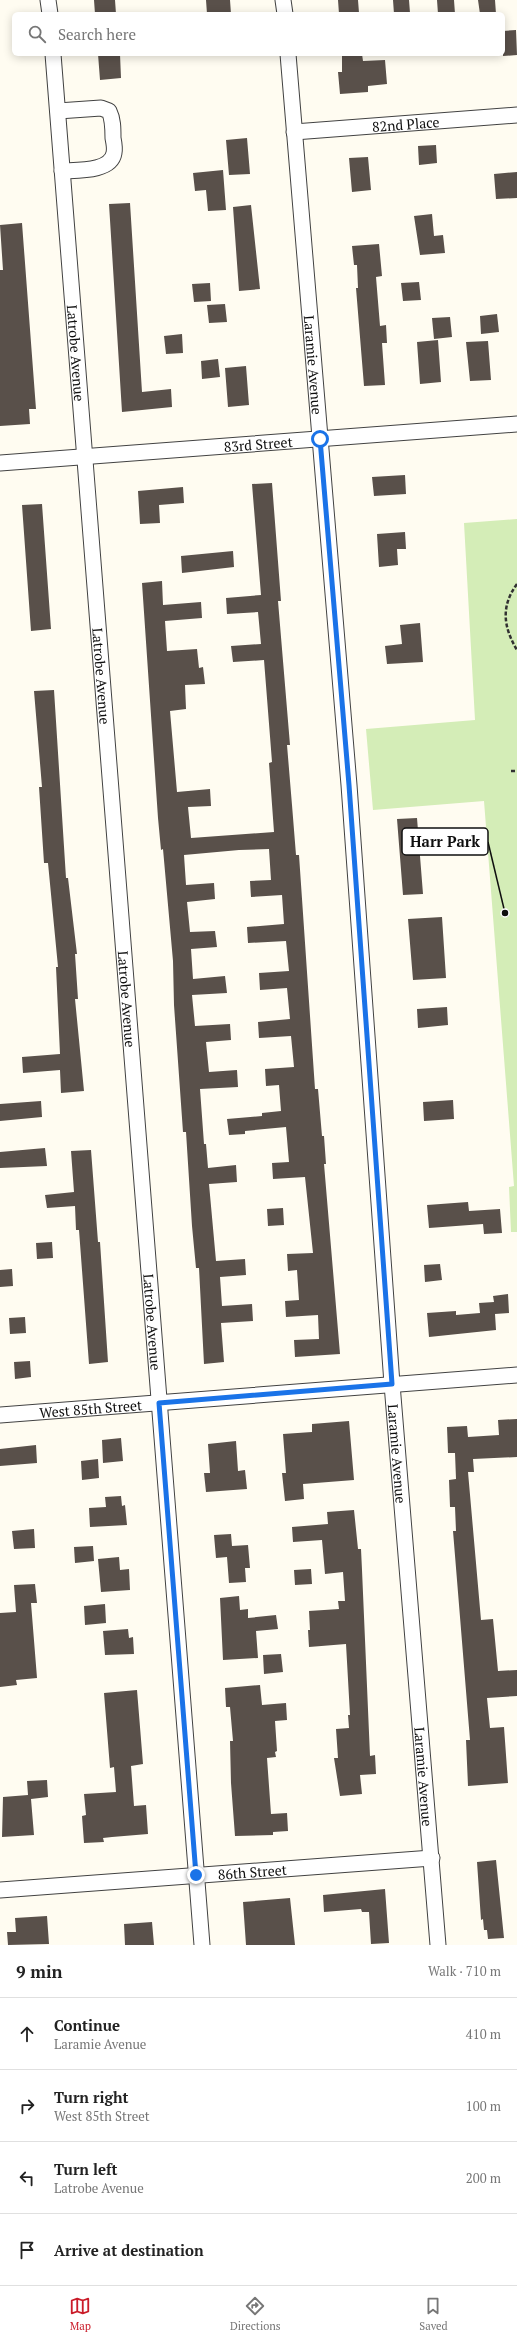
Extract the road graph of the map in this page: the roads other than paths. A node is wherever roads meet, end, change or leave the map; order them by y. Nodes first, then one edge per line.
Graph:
1 (48, 0) edge
2 (284, 0) edge
3 (50, 12) edge
4 (284, 12) edge
5 (53, 56) edge
6 (288, 56) edge
7 (58, 111) junction
8 (517, 115) edge
9 (294, 132) junction
10 (62, 171) junction
11 (517, 424) edge
12 (320, 439) junction
13 (84, 456) junction
14 (0, 463) edge
15 (517, 1375) edge
16 (392, 1384) junction
17 (159, 1403) junction
18 (0, 1415) edge
19 (432, 1858) junction
20 (196, 1875) junction
21 (0, 1890) edge
22 (202, 1945) edge
23 (438, 1945) edge

1 - 3 street
2 - 4 street
5 - 7 street, Latrobe Avenue
6 - 9 street, Laramie Avenue
7 - 10 street, Latrobe Avenue
7 - 10 street
8 - 9 street, 82nd Place
9 - 12 street, Laramie Avenue
10 - 13 street, Latrobe Avenue
11 - 12 street, 83rd Street
12 - 13 street, 83rd Street
12 - 16 street, Laramie Avenue
13 - 14 street, 83rd Street
13 - 17 street, Latrobe Avenue
15 - 16 street, West 85th Street
16 - 17 street, West 85th Street
16 - 19 street, Laramie Avenue
17 - 18 street, West 85th Street
17 - 20 street, Latrobe Avenue
19 - 20 street, 86th Street
19 - 23 street, Laramie Avenue
20 - 21 street, 86th Street
20 - 22 street, Latrobe Avenue

